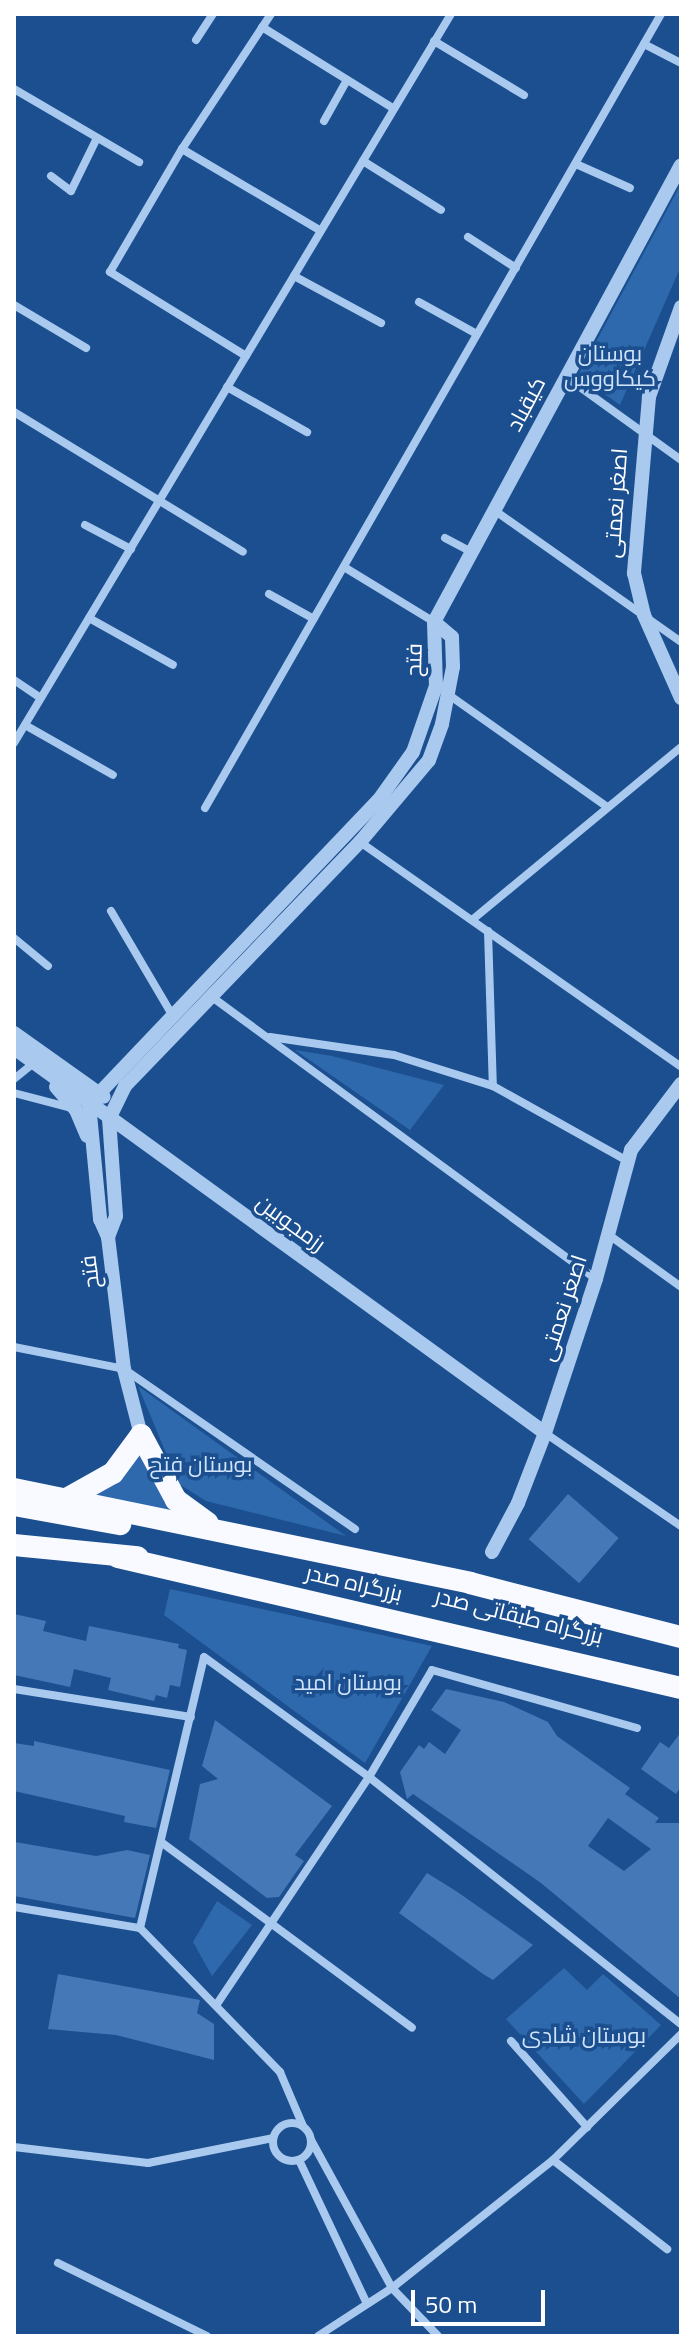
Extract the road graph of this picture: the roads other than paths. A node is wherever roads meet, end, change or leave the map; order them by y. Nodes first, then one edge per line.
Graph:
1 (213, 14) edge
2 (271, 14) edge
3 (451, 14) edge
4 (661, 14) edge
5 (262, 27) junction
6 (196, 40) dead end
7 (434, 41) junction
8 (644, 44) junction
9 (681, 63) edge
10 (347, 80) junction
11 (14, 89) edge
12 (524, 95) dead end
13 (394, 109) junction
14 (324, 121) dead end
15 (97, 138) junction
16 (182, 149) junction
17 (363, 161) junction
18 (139, 162) dead end
19 (576, 164) junction
20 (681, 165) edge
21 (51, 176) dead end
22 (630, 188) dead end
23 (441, 210) dead end
24 (321, 231) junction
25 (468, 237) dead end
26 (516, 268) junction
27 (294, 276) junction
28 (419, 302) dead end
29 (14, 305) edge
30 (680, 315) edge
31 (381, 323) dead end
32 (477, 334) junction
33 (86, 348) dead end
34 (246, 356) junction
35 (566, 377) junction
36 (227, 387) junction
37 (14, 412) edge
38 (307, 432) dead end
39 (643, 432) junction
40 (681, 460) edge
41 (159, 501) junction
42 (494, 510) junction
43 (85, 525) dead end
44 (445, 538) dead end
45 (131, 549) junction
46 (243, 552) dead end
47 (471, 552) junction
48 (344, 567) junction
49 (269, 594) dead end
50 (644, 615) junction
51 (89, 618) junction
52 (314, 619) junction
53 (434, 622) junction
54 (681, 642) edge
55 (173, 665) dead end
56 (14, 680) edge
57 (442, 691) junction
58 (41, 698) junction
59 (681, 698) edge
60 (25, 725) junction
61 (14, 743) edge
62 (681, 747) edge
63 (113, 775) dead end
64 (607, 807) junction
65 (205, 808) dead end
66 (347, 833) junction
67 (360, 842) junction
68 (111, 911) dead end
69 (472, 920) junction
70 (488, 931) junction
71 (14, 938) edge
72 (48, 966) dead end
73 (197, 986) junction
74 (212, 997) junction
75 (171, 1013) junction
76 (14, 1033) edge
77 (268, 1037) junction
78 (14, 1048) edge
79 (35, 1062) junction
80 (681, 1067) edge
81 (14, 1079) edge
82 (681, 1084) edge
83 (493, 1086) junction
84 (14, 1093) edge
85 (87, 1102) junction
86 (111, 1112) junction
87 (628, 1161) junction
88 (609, 1235) junction
89 (108, 1237) junction
90 (596, 1279) junction
91 (681, 1287) edge
92 (14, 1347) edge
93 (124, 1369) junction
94 (545, 1433) junction
95 (141, 1435) junction
96 (14, 1489) edge
97 (68, 1498) junction
98 (14, 1505) edge
99 (681, 1526) edge
100 (355, 1529) dead end
101 (224, 1531) junction
102 (14, 1536) edge
103 (14, 1545) edge
104 (492, 1552) dead end
105 (137, 1557) junction
106 (681, 1639) edge
107 (681, 1686) edge
108 (14, 1689) edge
109 (191, 1717) junction
110 (637, 1728) dead end
111 (369, 1777) junction
112 (161, 1842) junction
113 (14, 1907) edge
114 (273, 1924) junction
115 (140, 1928) junction
116 (217, 2004) junction
117 (681, 2024) edge
118 (412, 2028) dead end
119 (681, 2034) edge
120 (511, 2041) dead end
121 (303, 2126) junction
122 (587, 2127) junction
123 (273, 2138) junction
124 (311, 2140) junction
125 (14, 2147) edge
126 (299, 2160) junction
127 (553, 2160) junction
128 (667, 2249) dead end
129 (58, 2263) dead end
130 (392, 2288) junction
131 (367, 2304) junction
132 (207, 2336) edge
133 (318, 2336) edge
134 (438, 2336) edge

1 - 6 street
2 - 5 street
3 - 7 street
4 - 8 street
5 - 10 street
5 - 16 street
7 - 12 street
7 - 13 street
8 - 9 street
8 - 19 street
10 - 13 street
10 - 14 street
11 - 15 street
13 - 17 street
15 - 18 street
15 - 21 street
16 - 24 street
16 - 34 street
17 - 23 street
17 - 24 street
19 - 22 street
19 - 26 street
20 - 35 street, کیقباد
24 - 27 street
25 - 26 street
26 - 32 street
27 - 31 street
27 - 34 street
28 - 32 street
29 - 33 street
30 - 39 street, اصغر نعمتی
32 - 48 street
34 - 36 street
35 - 39 street
35 - 42 street, کیقباد
36 - 38 street
36 - 41 street
37 - 41 street
39 - 40 street
39 - 50 street, اصغر نعمتی
41 - 45 street
41 - 46 street
42 - 47 street, کیقباد
42 - 50 street
43 - 45 street
44 - 47 street
45 - 51 street
47 - 53 street, کیقباد
48 - 52 street
48 - 53 street
49 - 52 street
50 - 54 street
50 - 59 street, اصغر نعمتی
51 - 55 street
51 - 58 street
52 - 65 street
53 - 57 street, فتح
56 - 58 street
57 - 64 street
57 - 66 street, فتح
57 - 67 street, فتح
58 - 60 street
60 - 61 street
60 - 63 street
62 - 64 street
64 - 69 street
66 - 67 street
66 - 73 street, فتح
67 - 69 street
67 - 74 street, فتح
68 - 75 street
69 - 70 street
70 - 80 street
70 - 83 street
71 - 72 street
73 - 74 street
73 - 75 street, فتح
74 - 77 street
74 - 86 street, فتح
75 - 85 street, فتح
76 - 85 street
77 - 83 street
77 - 90 street
78 - 79 street
79 - 81 street
79 - 85 street
82 - 87 street, اصغر نعمتی
83 - 87 street
84 - 85 street
85 - 86 street, رزمجوبین
85 - 89 street, فتح
86 - 89 street
86 - 94 street, رزمجوبین
87 - 88 street, اصغر نعمتی
88 - 90 street, اصغر نعمتی
88 - 91 street
89 - 93 street, فتح
90 - 94 street, اصغر نعمتی
92 - 93 street
93 - 95 street, فتح
93 - 100 street
94 - 99 street
94 - 104 street, اصغر نعمتی
95 - 97 highway
95 - 101 highway
96 - 97 highway, بزرگراه صدر
97 - 101 highway, بزرگراه صدر
98 - 106 highway, بزرگراه طبقاتی صدر
101 - 106 highway, بزرگراه صدر
102 - 105 highway, بزرگراه طبقاتی صدر, bridge
102 - 107 highway, بزرگراه صدر
103 - 105 highway, bridge
105 - 107 highway, بزرگراه طبقاتی صدر
108 - 109 street
109 - 111 street
109 - 112 street
110 - 111 street
111 - 114 street
111 - 117 street
112 - 114 street
112 - 115 street
113 - 115 street
114 - 116 street
114 - 118 street
115 - 116 street
116 - 121 street
119 - 122 street
120 - 122 street
121 - 123 street
121 - 124 street
122 - 127 street
123 - 125 street
123 - 126 street
124 - 126 street
124 - 130 street
126 - 131 street
127 - 128 street
127 - 130 street
129 - 132 street
130 - 131 street
130 - 134 street
131 - 133 street

